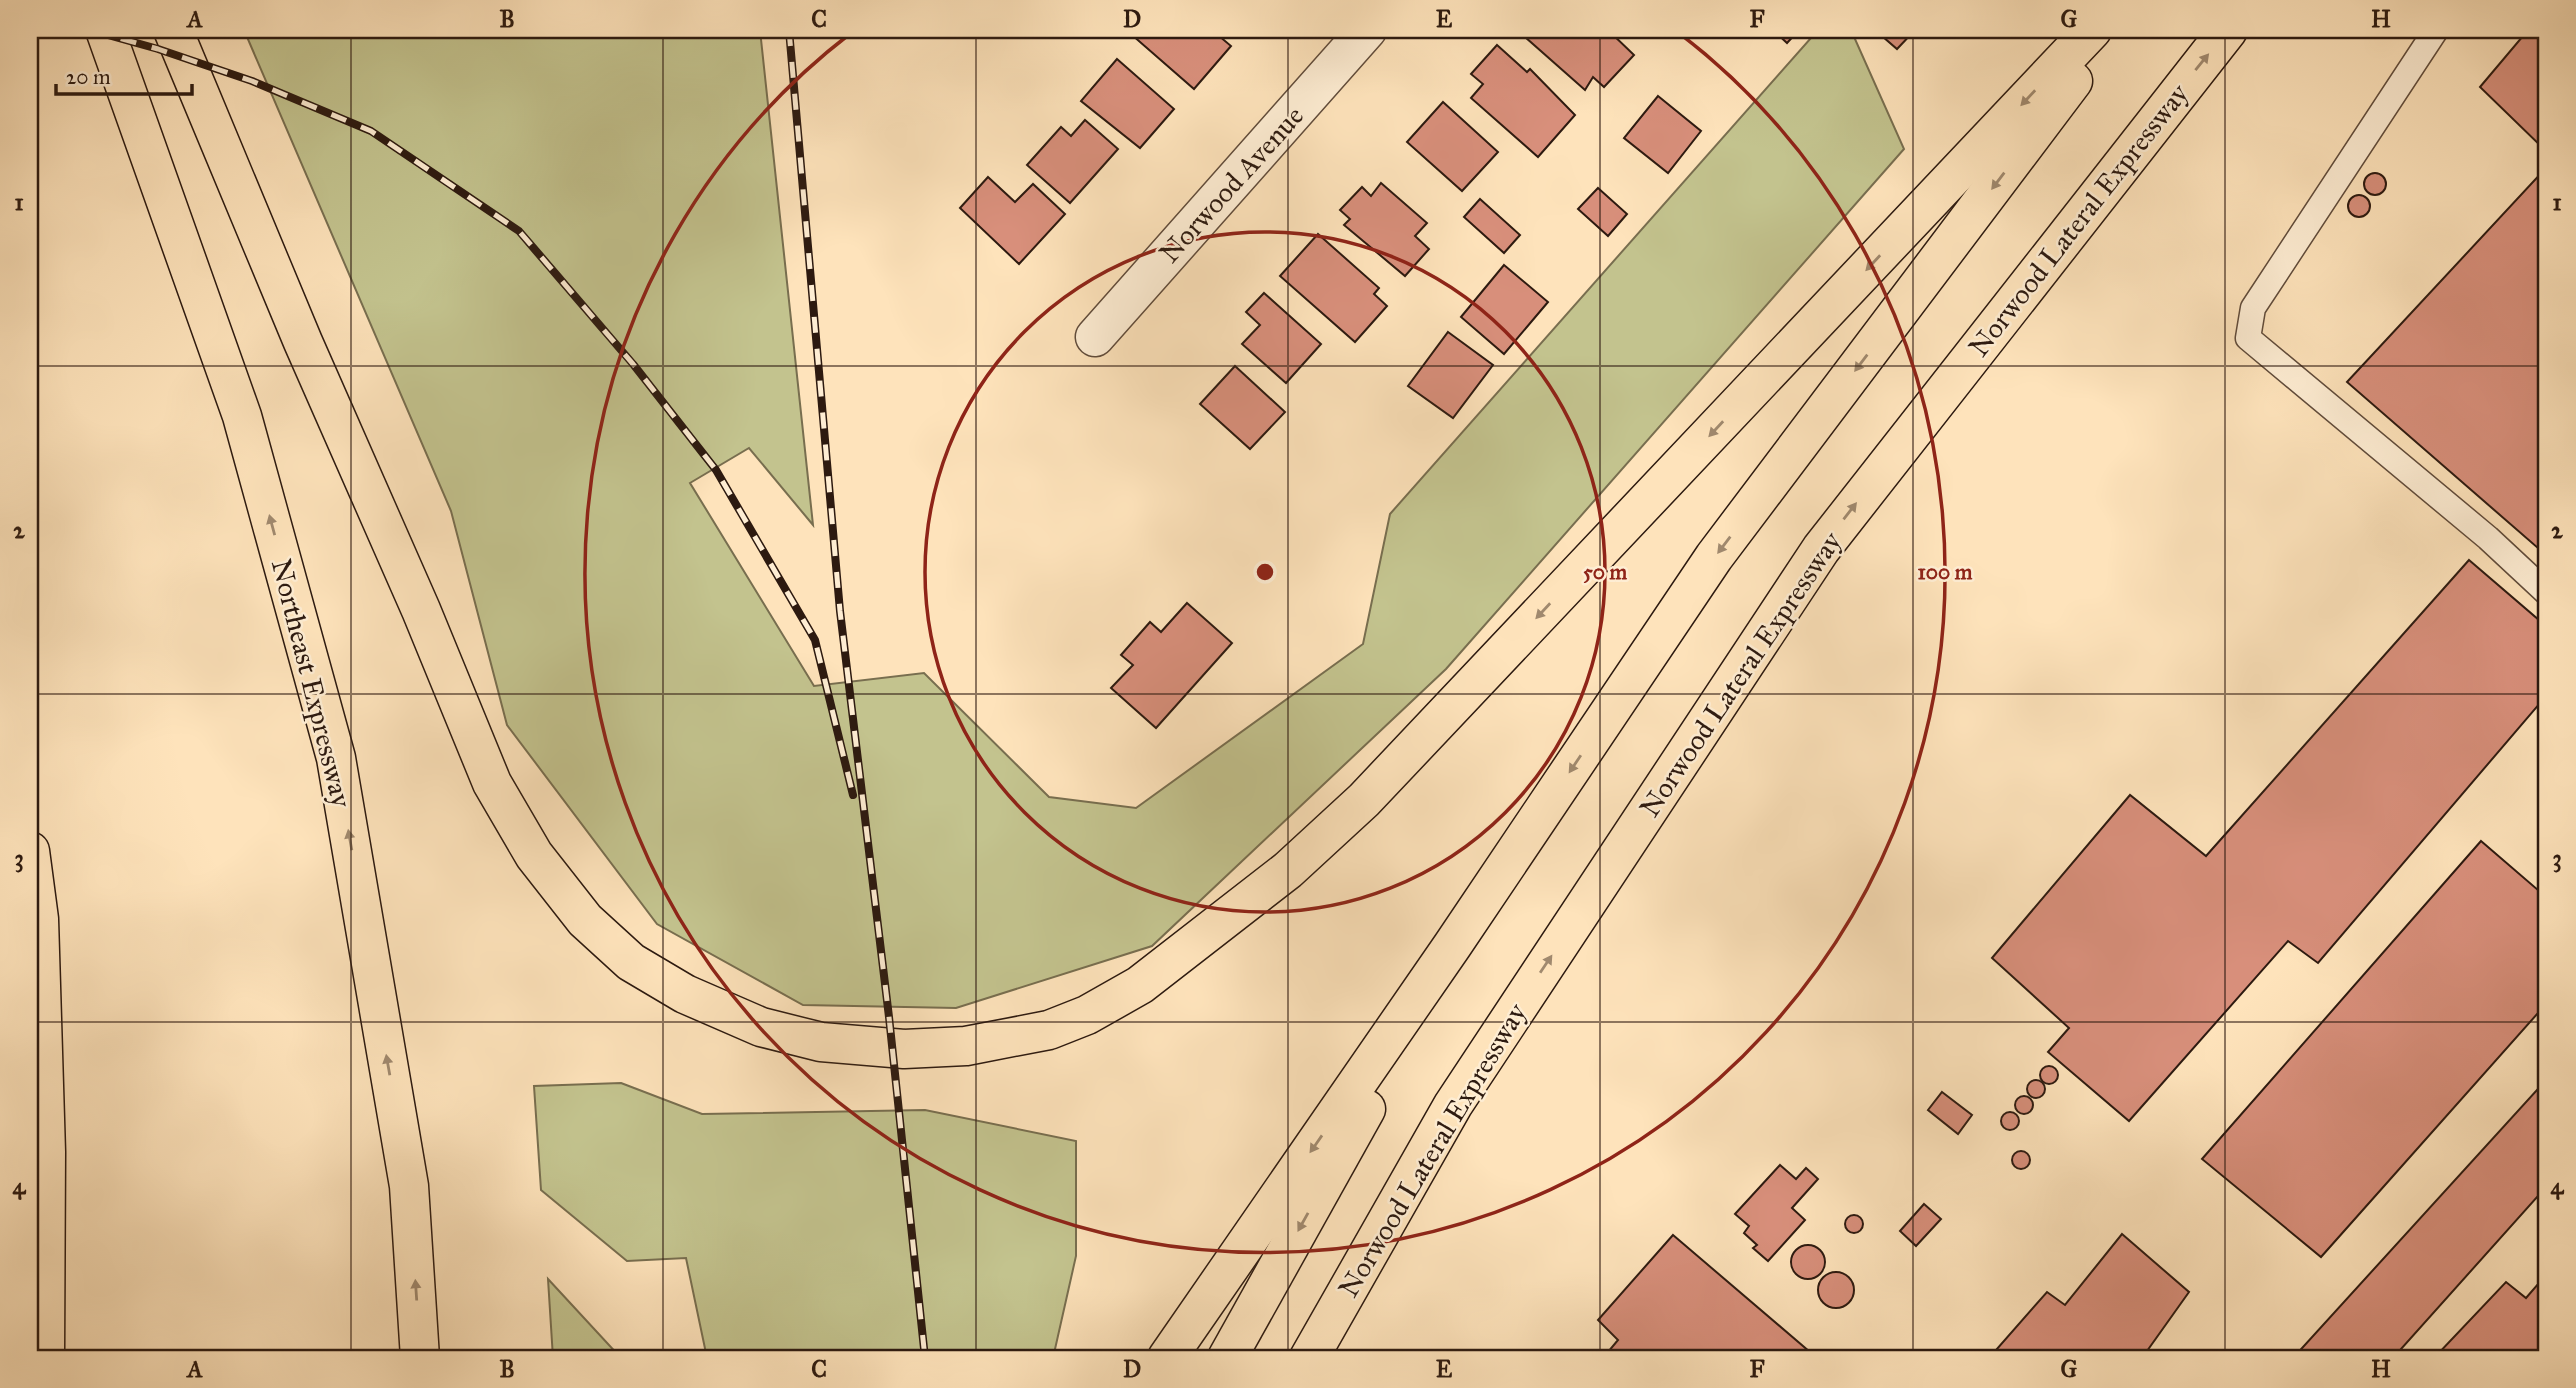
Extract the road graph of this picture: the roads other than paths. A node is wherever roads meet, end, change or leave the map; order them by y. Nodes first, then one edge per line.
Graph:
1 (105, 30) edge
2 (173, 30) edge
3 (1367, 30) edge
4 (2092, 30) edge
5 (2113, 30) edge
6 (2228, 30) edge
7 (2436, 30) edge
8 (1095, 337) dead end
9 (2546, 592) edge
10 (30, 851) edge
11 (1452, 946) junction
12 (46, 1253) junction
13 (30, 1287) edge
14 (45, 1358) edge
15 (420, 1358) edge
16 (1167, 1358) edge
17 (1227, 1358) edge
18 (1309, 1358) edge

15 -> 1 highway, Northeast Expressway
4 -> 2 highway
3 - 8 street, Norwood Avenue
5 -> 11 highway
18 -> 6 highway, Norwood Lateral Expressway
7 - 9 lane
10 - 12 highway
11 -> 16 highway
11 -> 17 highway
12 - 13 highway
12 - 14 highway

